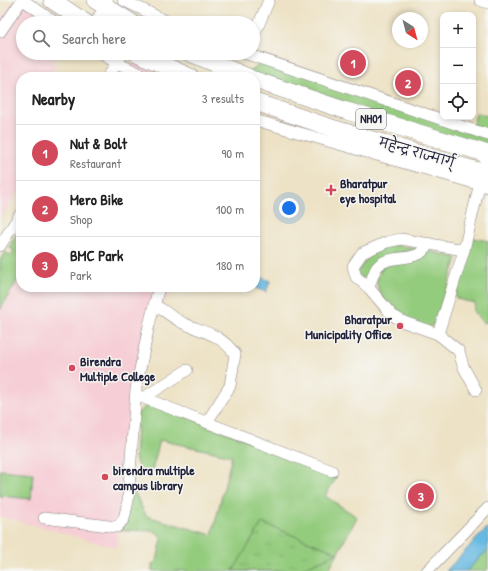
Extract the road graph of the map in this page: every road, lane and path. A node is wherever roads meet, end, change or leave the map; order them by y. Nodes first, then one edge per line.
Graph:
1 (22, 0) edge
2 (52, 0) edge
3 (123, 0) edge
4 (480, 0) edge
5 (269, 1) edge
6 (103, 2) edge
7 (488, 3) edge
8 (46, 16) edge
9 (76, 16) edge
10 (98, 16) edge
11 (122, 16) edge
12 (156, 16) edge
13 (260, 22) edge
14 (0, 32) edge
15 (260, 58) edge
16 (112, 60) edge
17 (119, 60) edge
18 (152, 60) edge
19 (207, 60) edge
20 (245, 60) edge
21 (117, 63) junction
22 (111, 72) edge
23 (136, 72) edge
24 (179, 72) edge
25 (236, 72) edge
26 (243, 72) edge
27 (260, 82) edge
28 (260, 104) edge
29 (260, 121) edge
30 (463, 126) junction
31 (488, 135) edge
32 (457, 144) junction
33 (488, 154) edge
34 (485, 179) edge
35 (16, 221) edge
36 (428, 243) junction
37 (0, 246) edge
38 (464, 250) junction
39 (369, 288) junction
40 (158, 292) edge
41 (154, 304) junction
42 (438, 334) junction
43 (187, 370) dead end
44 (476, 390) dead end
45 (140, 396) junction
46 (207, 422) junction
47 (332, 471) dead end
48 (488, 508) edge
49 (44, 518) dead end
50 (428, 571) edge

1 - 8 street
1 - 14 street
2 - 9 highway
3 - 12 street
4 - 7 street
5 - 13 street
6 - 10 street
6 - 11 highway
15 - 30 street
16 - 21 street
17 - 21 street
18 - 24 highway
19 - 25 highway
20 - 26 street
21 - 22 street
21 - 23 street
27 - 32 highway, महेन्द्र राज्मार्ग् / NH01
28 - 34 highway, महेन्द्र राज्मार्ग् / NH01
29 - 34 street
30 - 31 street
30 - 32 street
32 - 33 highway, महेन्द्र राज्मार्ग् / NH01
33 - 34 street
34 - 38 street
35 - 37 street
36 - 38 street
36 - 39 street
36 - 39 street
38 - 42 street
39 - 42 street
40 - 41 street
41 - 45 street
41 - 46 street
42 - 44 street
43 - 45 street
45 - 46 street
45 - 49 street
46 - 47 street
48 - 50 street

